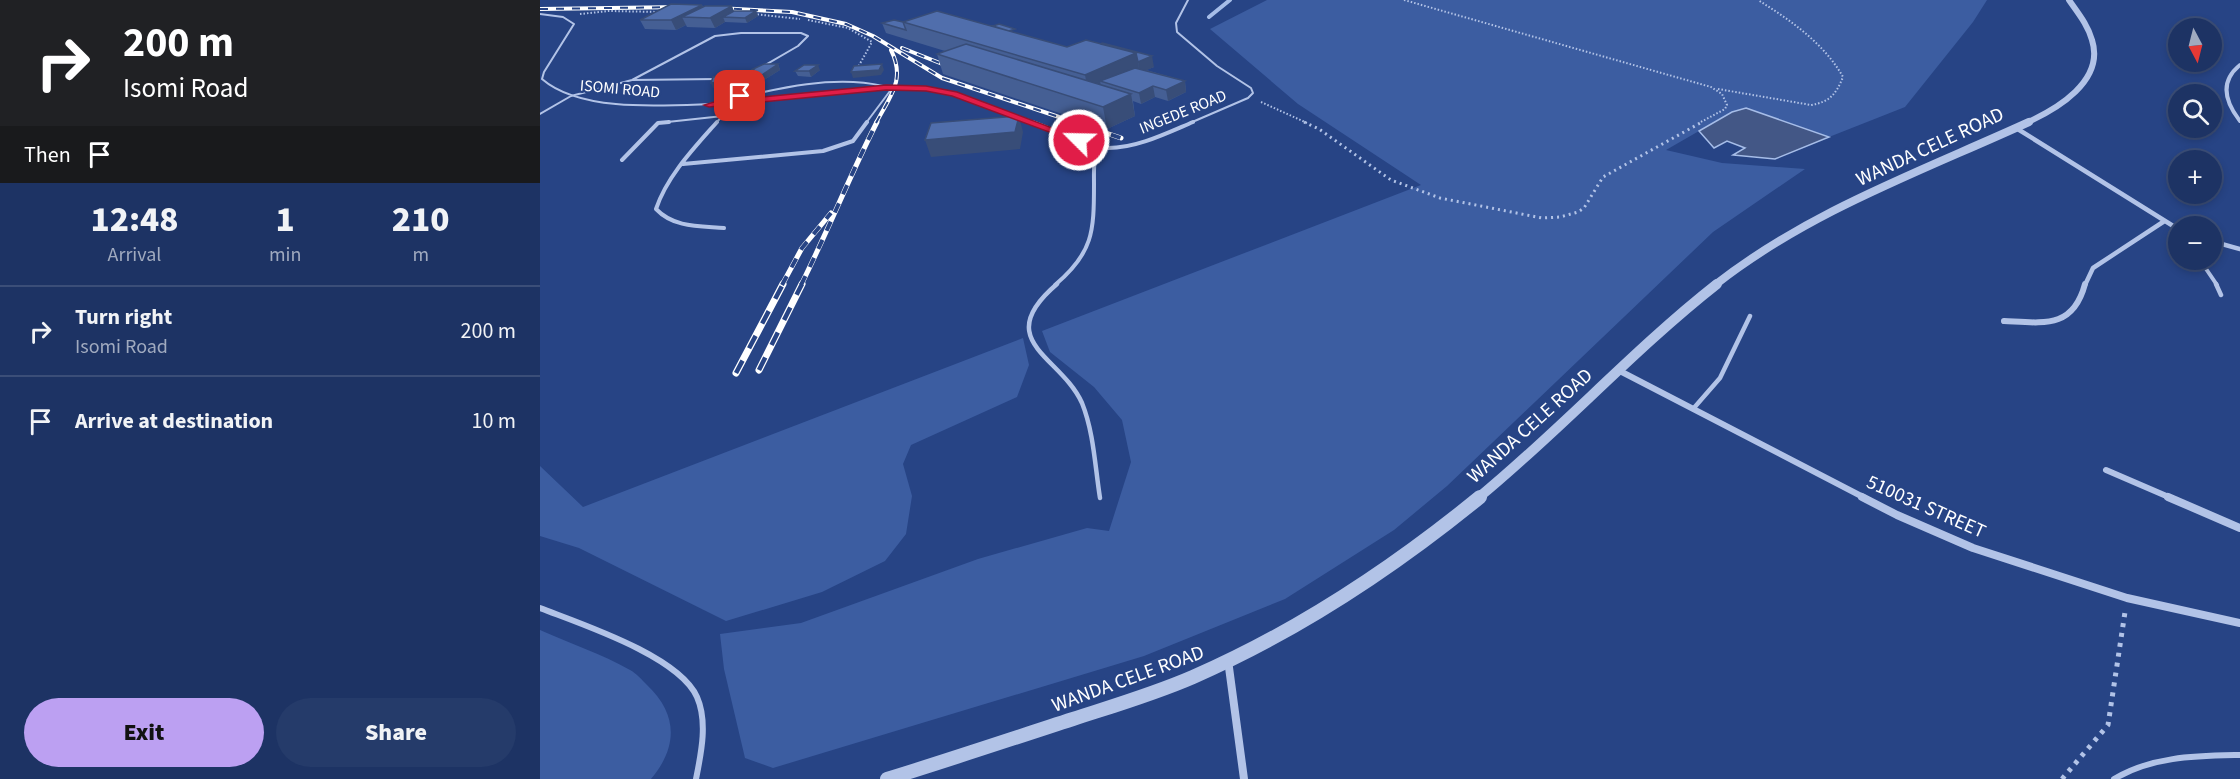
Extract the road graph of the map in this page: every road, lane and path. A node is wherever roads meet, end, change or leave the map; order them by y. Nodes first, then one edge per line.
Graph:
1 (1188, 0) edge
2 (1404, 0) edge
3 (1758, 0) edge
4 (2069, 0) edge
5 (540, 14) edge
6 (2240, 65) edge
7 (541, 79) edge
8 (632, 80) junction
9 (886, 87) junction
10 (893, 87) junction
11 (1715, 89) junction
12 (571, 96) junction
13 (1250, 96) junction
14 (734, 103) junction
15 (709, 105) junction
16 (540, 114) edge
17 (723, 116) junction
18 (2240, 121) edge
19 (2016, 128) junction
20 (1099, 147) junction
21 (622, 160) dead end
22 (683, 164) junction
23 (2163, 222) junction
24 (2168, 224) edge
25 (724, 228) dead end
26 (2222, 245) edge
27 (2240, 249) edge
28 (2207, 270) edge
29 (2221, 295) dead end
30 (1750, 316) dead end
31 (2004, 321) dead end
32 (1618, 370) junction
33 (1693, 409) junction
34 (2106, 470) dead end
35 (1100, 498) dead end
36 (2240, 528) edge
37 (2127, 598) junction
38 (540, 608) edge
39 (2240, 623) edge
40 (1228, 660) junction
41 (2240, 755) edge
42 (696, 779) edge
43 (887, 779) edge
44 (1244, 779) edge
45 (2062, 779) edge
46 (2114, 779) edge

1 - 13 lane, INGEDE ROAD
2 - 11 path
3 - 11 path
4 - 19 street, WANDA CELE ROAD
5 - 7 lane, ISOMI ROAD
6 - 18 street
7 - 12 lane, ISOMI ROAD
8 - 8 lane
8 - 12 lane
9 - 10 lane, INGEDE ROAD
9 - 14 lane, INGEDE ROAD
9 - 15 lane, ISOMI ROAD
10 - 20 lane, INGEDE ROAD
10 - 22 lane
11 - 13 path
12 - 15 lane, ISOMI ROAD
12 - 16 lane
13 - 20 lane, INGEDE ROAD
14 - 15 lane, INGEDE ROAD
14 - 17 lane
17 - 21 lane
17 - 22 lane
19 - 23 street
19 - 32 street, WANDA CELE ROAD
20 - 35 lane
22 - 25 lane
23 - 24 street
23 - 31 street
26 - 27 street
28 - 29 lane
30 - 33 lane
32 - 33 street, 510031 STREET
32 - 40 street, WANDA CELE ROAD
33 - 37 street, 510031 STREET
34 - 36 street
37 - 39 street, 510031 STREET
37 - 45 path
38 - 42 lane
40 - 43 street, WANDA CELE ROAD
40 - 44 street
41 - 46 lane

